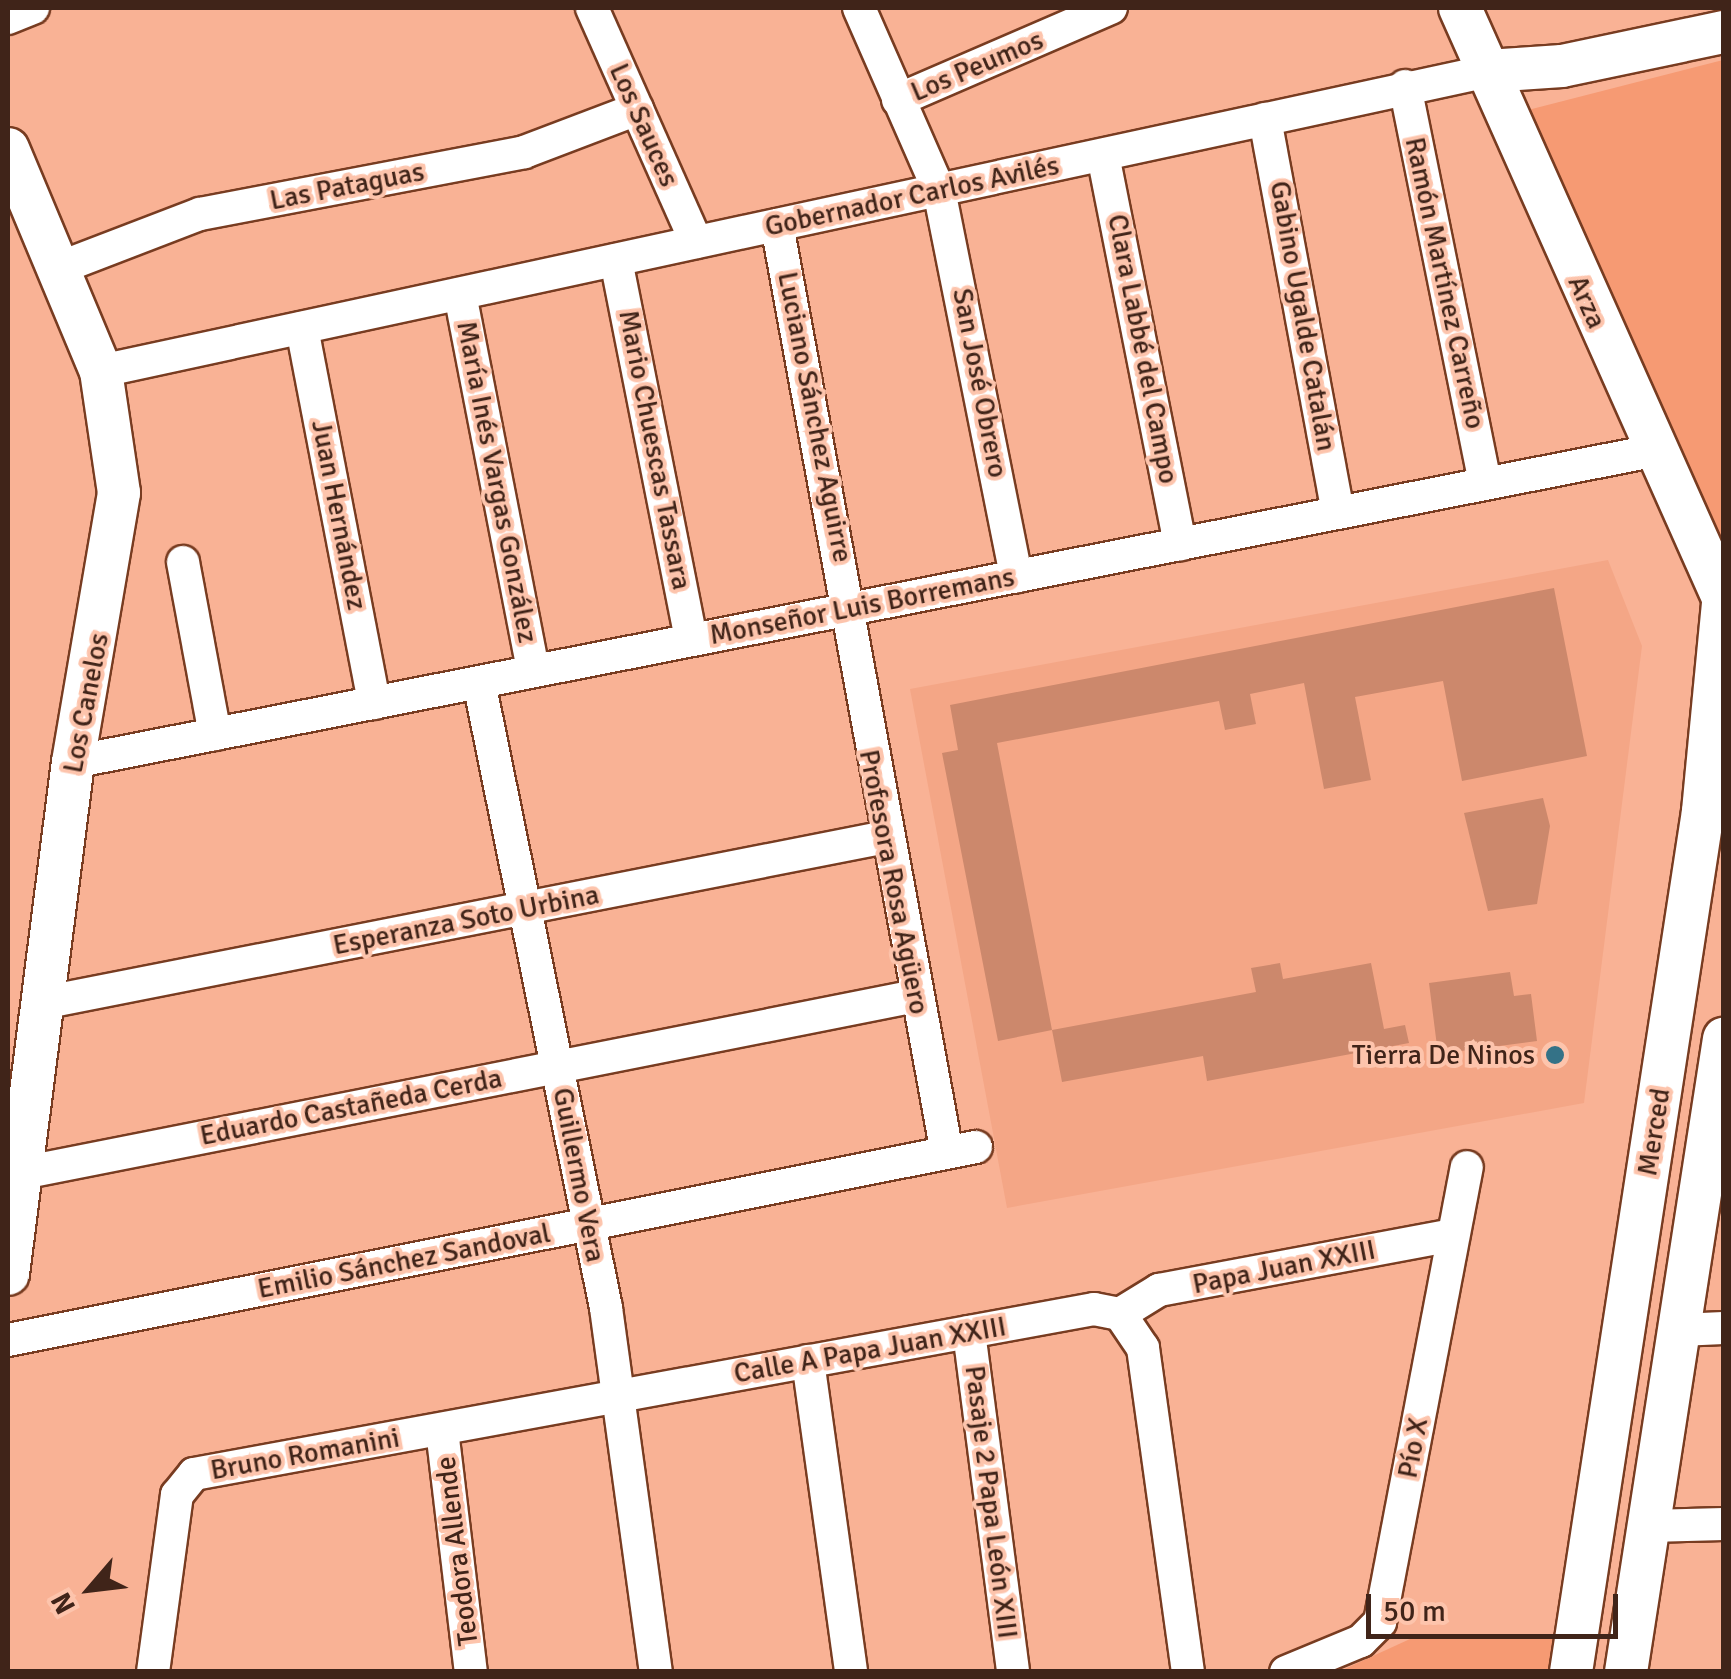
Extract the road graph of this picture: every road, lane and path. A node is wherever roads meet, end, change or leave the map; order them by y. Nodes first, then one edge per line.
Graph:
1 (33, 8) edge
2 (594, 8) edge
3 (859, 8) edge
4 (1111, 8) edge
5 (1460, 8) edge
6 (8, 18) edge
7 (1724, 32) edge
8 (1488, 71) junction
9 (1404, 86) junction
10 (898, 100) junction
11 (637, 109) junction
12 (1265, 119) junction
13 (8, 149) edge
14 (1103, 154) junction
15 (940, 190) junction
16 (776, 225) junction
17 (696, 242) junction
18 (616, 260) junction
19 (58, 268) junction
20 (460, 294) junction
21 (302, 328) junction
22 (102, 371) junction
23 (1652, 450) junction
24 (1485, 481) junction
25 (1338, 512) junction
26 (1180, 544) junction
27 (183, 562) dead end
28 (1016, 576) junction
29 (1722, 593) edge
30 (844, 610) junction
31 (691, 640) junction
32 (533, 672) junction
33 (479, 682) junction
34 (374, 703) junction
35 (215, 734) junction
36 (73, 762) junction
37 (886, 837) junction
38 (526, 908) junction
39 (916, 996) junction
40 (47, 1002) junction
41 (1723, 1051) edge
42 (557, 1066) junction
43 (962, 1150) joint
44 (1467, 1167) dead end
45 (1714, 1169) edge
46 (22, 1173) junction
47 (589, 1224) junction
48 (1453, 1235) junction
49 (8, 1274) edge
50 (1120, 1314) junction
51 (1724, 1328) edge
52 (1679, 1330) junction
53 (969, 1332) junction
54 (8, 1340) edge
55 (808, 1361) junction
56 (619, 1396) junction
57 (442, 1430) junction
58 (1724, 1524) edge
59 (1649, 1526) junction
60 (471, 1671) edge
61 (153, 1672) edge
62 (656, 1672) edge
63 (851, 1672) edge
64 (1013, 1672) edge
65 (1188, 1672) edge
66 (1286, 1672) edge
67 (1572, 1672) edge
68 (1626, 1672) edge

1 - 6 street
2 - 11 street, Los Sauces
3 - 10 street, San José Obrero
4 - 10 street, Los Peumos
5 - 8 street, Arza
7 - 8 street, Gobernador Carlos Avilés
8 - 9 street, Gobernador Carlos Avilés
8 - 23 street, Arza
9 - 12 street, Gobernador Carlos Avilés
9 - 24 street, Ramón Martínez Carreño
10 - 15 street, San José Obrero
11 - 17 street, Los Sauces
11 - 19 street, Las Pataguas
12 - 14 street, Gobernador Carlos Avilés
12 - 25 street, Gabino Ugalde Catalán
13 - 19 street, Los Canelos
14 - 15 street, Gobernador Carlos Avilés
14 - 26 street, Clara Labbé del Campo
15 - 16 street, Gobernador Carlos Avilés
15 - 28 street, San José Obrero
16 - 17 street, Gobernador Carlos Avilés
16 - 30 street, Luciano Sánchez Aguirre
17 - 18 street, Gobernador Carlos Avilés
18 - 20 street, Gobernador Carlos Avilés
18 - 31 street, Mario Chuescas Tassara
19 - 22 street, Los Canelos
20 - 21 street, Gobernador Carlos Avilés
20 - 32 street, María Inés Vargas González
21 - 22 street, Gobernador Carlos Avilés
21 - 34 street, Juan Hernández
22 - 36 street, Los Canelos
23 - 24 street, Monseñor Luis Borremans
23 - 29 street, Arza
24 - 25 street, Monseñor Luis Borremans
25 - 26 street, Monseñor Luis Borremans
26 - 28 street, Monseñor Luis Borremans
27 - 35 street
28 - 30 street, Monseñor Luis Borremans
29 - 67 street, Merced
30 - 31 street, Monseñor Luis Borremans
30 - 37 street, Profesora Rosa Agüero
31 - 32 street, Monseñor Luis Borremans
32 - 33 street, Monseñor Luis Borremans
33 - 34 street, Monseñor Luis Borremans
33 - 38 street, Guillermo Vera
34 - 35 street, Monseñor Luis Borremans
35 - 36 street, Monseñor Luis Borremans
36 - 40 street, Los Canelos
37 - 38 street, Esperanza Soto Urbina
37 - 39 street, Profesora Rosa Agüero
38 - 40 street, Esperanza Soto Urbina
38 - 42 street, Guillermo Vera
39 - 42 street, Eduardo Castañeda Cerda
39 - 43 street, Profesora Rosa Agüero
40 - 46 street, Los Canelos
41 - 45 street, Merced
42 - 46 street, Eduardo Castañeda Cerda
42 - 47 street, Guillermo Vera
43 - 47 street, Emilio Sánchez Sandoval
44 - 48 street, Pío X
45 - 52 street, Merced
46 - 49 street, Los Canelos
47 - 54 street, Emilio Sánchez Sandoval
47 - 56 street, Guillermo Vera
48 - 50 street, Papa Juan XXIII
48 - 66 street, Pío X
50 - 53 street, Calle A Papa Juan XXIII
50 - 65 street
51 - 52 street
52 - 59 street, Merced
53 - 55 street, Calle A Papa Juan XXIII
53 - 64 street, Pasaje 2 Papa León XIII
55 - 56 street, Calle A Papa Juan XXIII
55 - 63 street
56 - 57 street, Bruno Romanini
56 - 62 street, Guillermo Vera
57 - 60 street, Teodora Allende
57 - 61 street, Bruno Romanini
58 - 59 street
59 - 68 street, Merced

